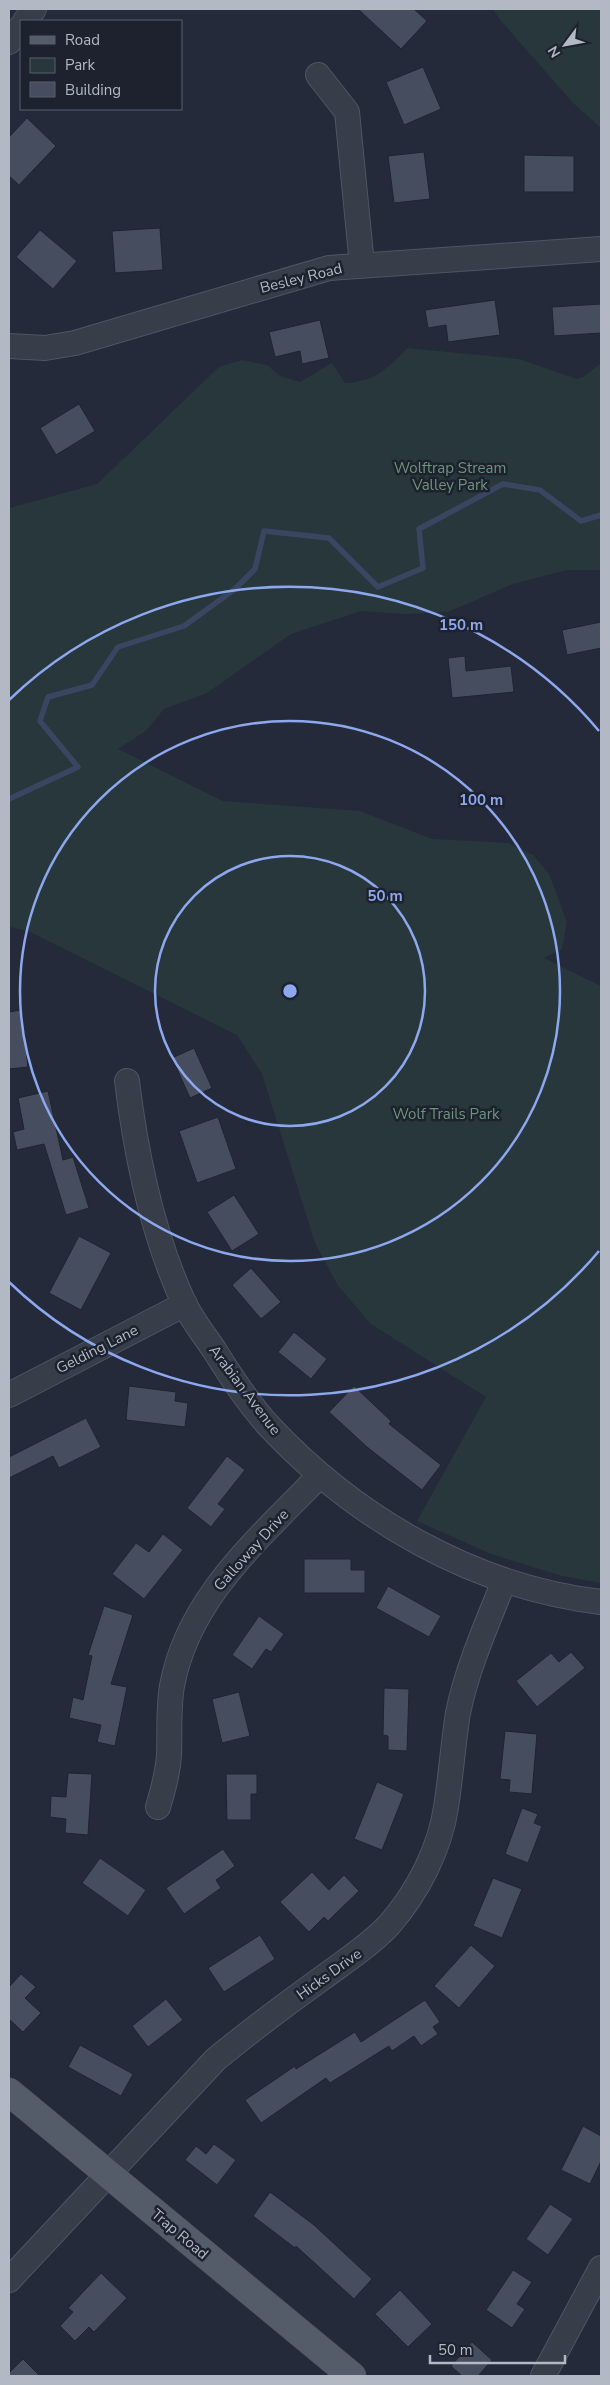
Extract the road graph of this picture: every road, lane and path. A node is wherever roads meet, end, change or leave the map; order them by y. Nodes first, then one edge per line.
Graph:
1 (34, 9) edge
2 (26, 20) edge
3 (20, 27) edge
4 (9, 42) edge
5 (318, 75) dead end
6 (601, 249) edge
7 (362, 265) junction
8 (9, 346) edge
9 (128, 1081) dead end
10 (185, 1304) junction
11 (9, 1395) edge
12 (320, 1475) junction
13 (504, 1581) junction
14 (601, 1602) edge
15 (158, 1807) dead end
16 (9, 2092) edge
17 (109, 2175) junction
18 (601, 2268) edge
19 (9, 2280) edge
20 (352, 2376) edge
21 (543, 2376) edge

1 - 2 street
3 - 4 street
5 - 7 street
6 - 7 street, Besley Road
7 - 8 street, Besley Road
9 - 10 street, Arabian Avenue
10 - 11 street, Gelding Lane
10 - 12 street, Arabian Avenue
12 - 13 street, Arabian Avenue
12 - 15 street, Galloway Drive
13 - 14 street, Arabian Avenue
13 - 17 street, Hicks Drive
16 - 17 main road, Trap Road
17 - 19 street, Hicks Drive
17 - 20 main road, Trap Road
18 - 21 street

